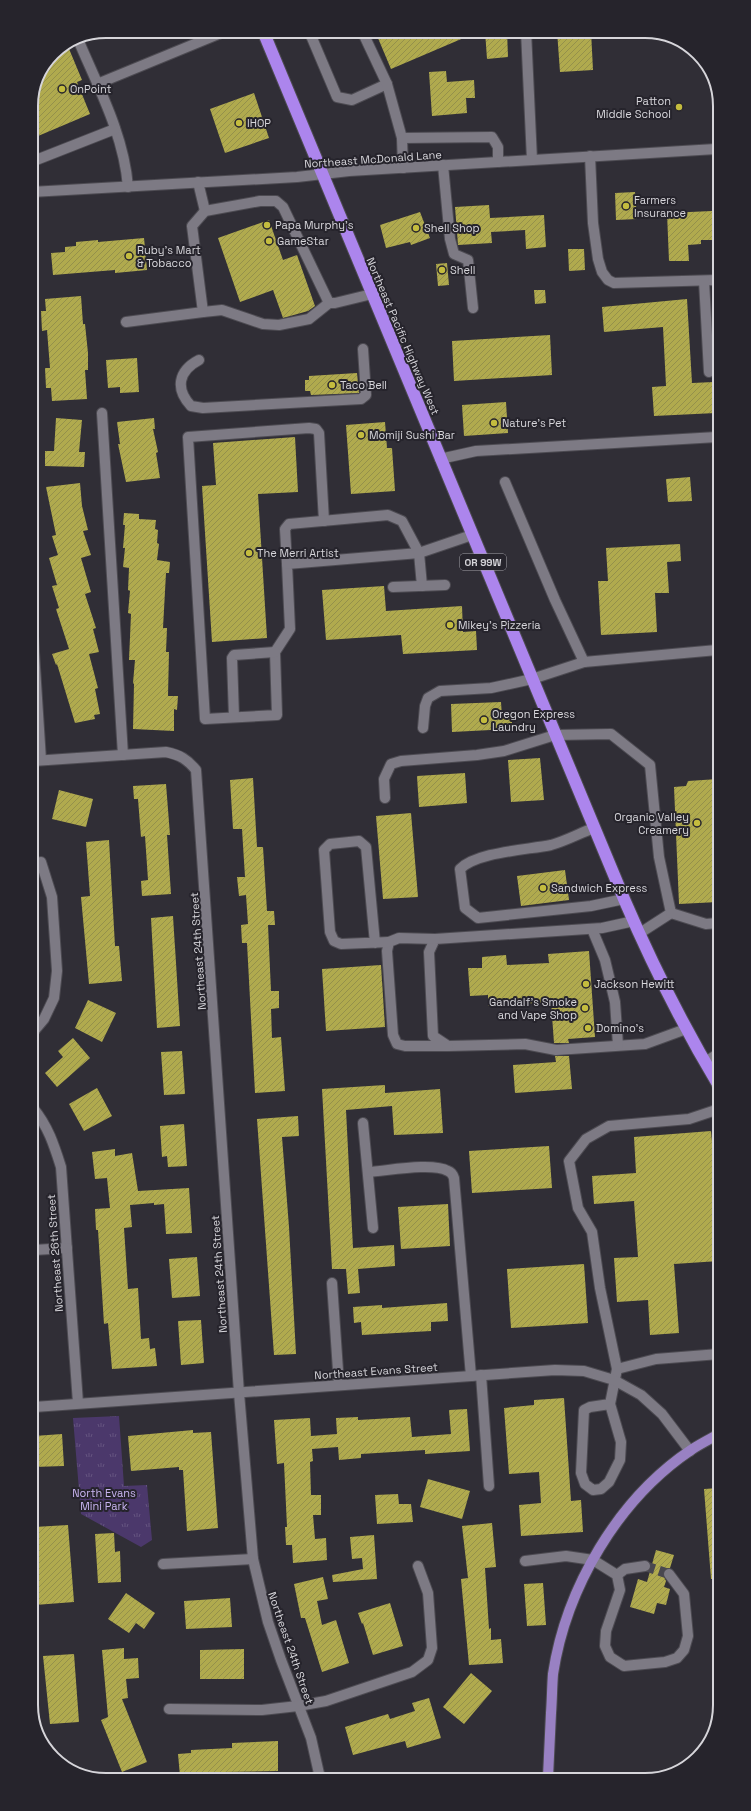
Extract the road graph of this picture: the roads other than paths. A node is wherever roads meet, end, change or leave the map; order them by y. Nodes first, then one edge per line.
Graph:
1 (209, 38) edge
2 (266, 38) edge
3 (312, 38) edge
4 (365, 38) edge
5 (526, 38) edge
6 (80, 43) edge
7 (97, 84) junction
8 (387, 84) junction
9 (115, 129) junction
10 (402, 138) junction
11 (713, 149) edge
12 (590, 156) junction
13 (38, 159) edge
14 (532, 160) junction
15 (498, 162) junction
16 (443, 165) junction
17 (403, 168) junction
18 (322, 174) junction
19 (198, 182) junction
20 (128, 187) junction
21 (38, 192) edge
22 (205, 211) junction
23 (713, 280) edge
24 (704, 281) junction
25 (372, 294) junction
26 (329, 303) junction
27 (473, 308) dead end
28 (203, 312) junction
29 (126, 322) dead end
30 (363, 349) dead end
31 (198, 360) dead end
32 (709, 372) dead end
33 (102, 413) dead end
34 (713, 437) edge
35 (440, 459) junction
36 (505, 482) dead end
37 (324, 521) junction
38 (472, 535) junction
39 (419, 553) junction
40 (288, 564) junction
41 (445, 585) dead end
42 (422, 586) junction
43 (392, 587) dead end
44 (713, 650) edge
45 (275, 652) junction
46 (584, 662) junction
47 (532, 679) junction
48 (234, 717) junction
49 (423, 728) dead end
50 (555, 735) junction
51 (123, 755) junction
52 (38, 760) edge
53 (385, 798) dead end
54 (594, 828) junction
55 (41, 862) dead end
56 (624, 900) junction
57 (671, 913) junction
58 (634, 921) junction
59 (713, 923) edge
60 (592, 929) junction
61 (640, 933) junction
62 (435, 939) junction
63 (390, 942) junction
64 (374, 943) junction
65 (38, 1026) edge
66 (686, 1029) junction
67 (448, 1046) junction
68 (618, 1046) junction
69 (713, 1057) edge
70 (705, 1062) junction
71 (713, 1077) edge
72 (713, 1111) edge
73 (38, 1113) edge
74 (363, 1123) dead end
75 (368, 1172) junction
76 (373, 1228) dead end
77 (67, 1248) junction
78 (38, 1250) edge
79 (332, 1283) dead end
80 (713, 1354) edge
81 (617, 1369) junction
82 (476, 1376) junction
83 (614, 1380) junction
84 (339, 1386) junction
85 (239, 1393) junction
86 (78, 1403) junction
87 (610, 1404) junction
88 (38, 1406) edge
89 (713, 1438) edge
90 (690, 1451) junction
91 (489, 1486) dead end
92 (253, 1559) junction
93 (593, 1560) junction
94 (525, 1561) dead end
95 (163, 1564) dead end
96 (418, 1566) dead end
97 (645, 1566) tunnel mouth
98 (669, 1574) tunnel mouth
99 (617, 1575) junction
100 (298, 1706) junction
101 (169, 1709) dead end
102 (319, 1773) edge
103 (548, 1773) edge

1 - 7 street
2 - 18 highway, Northeast Pacific Highway West / OR 99W
3 - 8 street
4 - 8 street
5 - 14 street
6 - 7 street
7 - 9 street
8 - 10 street
9 - 13 street
9 - 20 street
10 - 15 street
10 - 17 street
11 - 12 street, Northeast McDonald Lane
12 - 14 street, Northeast McDonald Lane
12 - 24 street
14 - 15 street, Northeast McDonald Lane
15 - 16 street, Northeast McDonald Lane
16 - 17 street, Northeast McDonald Lane
16 - 27 street
17 - 18 street, Northeast McDonald Lane
18 - 19 street, Northeast McDonald Lane
18 - 25 highway, Northeast Pacific Highway West / OR 99W
19 - 20 street, Northeast McDonald Lane
19 - 22 street
20 - 21 street, Northeast McDonald Lane
22 - 26 street
22 - 28 street
23 - 24 street
24 - 32 street
25 - 26 street
25 - 35 highway, Northeast Pacific Highway West / OR 99W
26 - 28 street
28 - 29 street
30 - 31 street
33 - 51 street
34 - 35 street
35 - 38 highway, Northeast Pacific Highway West / OR 99W
36 - 46 street
37 - 39 street
37 - 40 street
37 - 48 street
38 - 39 street
38 - 47 highway, Northeast Pacific Highway West / OR 99W
39 - 40 street
39 - 42 street
40 - 45 street
41 - 42 street
42 - 43 street
44 - 46 street
45 - 48 street
45 - 48 street
46 - 47 street
47 - 49 street
47 - 50 highway, Northeast Pacific Highway West / OR 99W
50 - 53 street
50 - 54 highway, Northeast Pacific Highway West / OR 99W
50 - 57 street
51 - 52 street
51 - 85 street, Northeast 24th Street
54 - 56 highway, Northeast Pacific Highway West / OR 99W
54 - 56 street
55 - 65 street
56 - 58 highway, Northeast Pacific Highway West / OR 99W
57 - 59 street
57 - 61 street
58 - 60 street
58 - 61 highway, Northeast Pacific Highway West / OR 99W
60 - 62 street
60 - 68 street
61 - 66 highway, Northeast Pacific Highway West / OR 99W
62 - 63 street
62 - 67 street
63 - 64 street
63 - 67 street
64 - 64 street
66 - 68 street
66 - 70 highway, Northeast Pacific Highway West / OR 99W
67 - 68 street
69 - 70 street
70 - 71 highway, Northeast Pacific Highway West / OR 99W
72 - 81 street
73 - 77 street, Northeast 26th Street
74 - 75 street
75 - 76 street
75 - 82 street
77 - 78 street
77 - 86 street, Northeast 26th Street
79 - 84 street
80 - 81 street
81 - 83 street
82 - 83 street, Northeast Evans Street
82 - 84 street, Northeast Evans Street
82 - 91 street
83 - 87 street
83 - 90 street, Northeast Evans Street
84 - 85 street, Northeast Evans Street
85 - 86 street, Northeast Evans Street
85 - 92 street, Northeast 24th Street
86 - 88 street, Northeast Evans Street
87 - 87 street
89 - 90 main road
90 - 93 main road
92 - 95 street
92 - 100 street, Northeast 24th Street
93 - 94 street
93 - 99 street
93 - 103 main road
96 - 100 street
97 - 99 street
98 - 99 street
100 - 101 street
100 - 102 street, Northeast 24th Street

